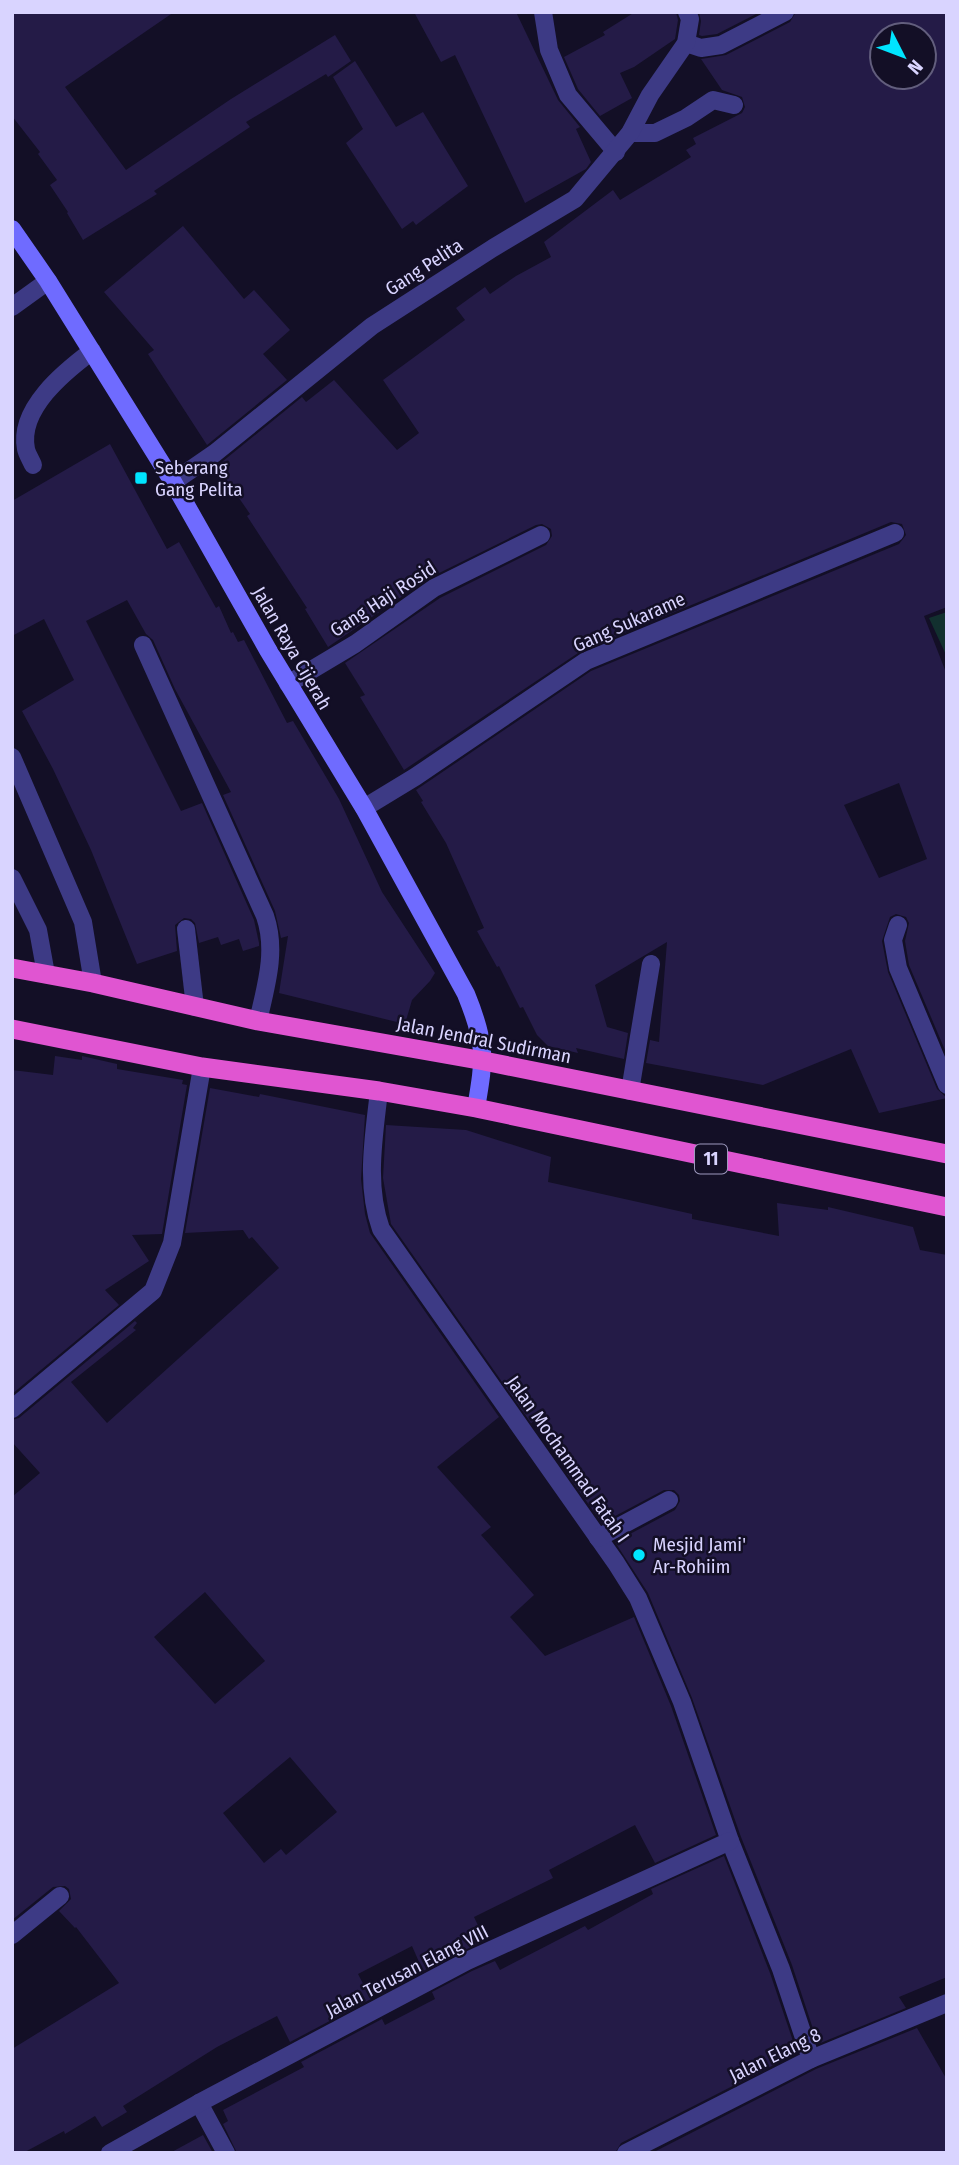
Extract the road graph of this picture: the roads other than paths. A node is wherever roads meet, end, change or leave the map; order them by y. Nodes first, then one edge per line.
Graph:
1 (544, 12) edge
2 (687, 12) edge
3 (785, 12) edge
4 (686, 43) junction
5 (734, 105) dead end
6 (630, 133) junction
7 (616, 152) junction
8 (12, 229) edge
9 (48, 281) junction
10 (12, 307) edge
11 (92, 352) junction
12 (33, 465) dead end
13 (173, 481) junction
14 (895, 533) dead end
15 (541, 535) dead end
16 (143, 645) dead end
17 (288, 684) junction
18 (12, 757) edge
19 (364, 808) junction
20 (12, 878) edge
21 (898, 925) dead end
22 (187, 929) dead end
23 (651, 964) dead end
24 (12, 968) edge
25 (47, 974) junction
26 (93, 983) junction
27 (195, 1007) junction
28 (258, 1021) junction
29 (12, 1029) edge
30 (484, 1061) junction
31 (202, 1067) junction
32 (947, 1085) edge
33 (379, 1091) junction
34 (630, 1091) junction
35 (476, 1108) junction
36 (947, 1154) edge
37 (947, 1207) edge
38 (12, 1409) edge
39 (669, 1500) dead end
40 (598, 1538) junction
41 (730, 1841) junction
42 (60, 1896) dead end
43 (12, 1935) edge
44 (947, 2003) edge
45 (811, 2059) junction
46 (199, 2103) junction
47 (110, 2153) edge
48 (226, 2153) edge
49 (626, 2153) edge

1 - 7 street
2 - 4 street
3 - 4 street
4 - 6 street, Gang Pelita
5 - 6 street
6 - 7 street, Gang Pelita
7 - 13 street, Gang Pelita
8 - 9 main road, Jalan Raya Cijerah
9 - 10 street
9 - 11 main road, Jalan Raya Cijerah
11 - 12 street
11 - 13 main road, Jalan Raya Cijerah
13 - 17 main road, Jalan Raya Cijerah
14 - 19 street, Gang Sukarame
15 - 17 street, Gang Haji Rosid
16 - 28 street
17 - 19 main road, Jalan Raya Cijerah
18 - 26 street
19 - 30 main road, Jalan Raya Cijerah
20 - 25 street
21 - 32 street
22 - 27 street
23 - 34 street
24 - 25 highway, Jalan Jendral Sudirman
25 - 26 highway, Jalan Jendral Sudirman
26 - 27 highway, Jalan Jendral Sudirman
27 - 28 highway, Jalan Jendral Sudirman
28 - 30 highway, Jalan Jendral Sudirman
29 - 31 highway, 11
30 - 34 highway, Jalan Jendral Sudirman
30 - 35 main road, Jalan Raya Cijerah
31 - 33 highway, 11
31 - 38 street
33 - 35 highway, 11
33 - 40 street, Jalan Mochammad Fatah I
34 - 36 highway, Jalan Jendral Sudirman
35 - 37 highway, 11
39 - 40 street
40 - 41 street, Jalan Mochammad Fatah I
41 - 45 street, Jalan Mochammad Fatah I
41 - 46 street, Jalan Terusan Elang VIII
42 - 43 street
44 - 45 street, Jalan Elang 8
45 - 49 street, Jalan Elang 8
46 - 47 street, Jalan Terusan Elang VIII
46 - 48 street

